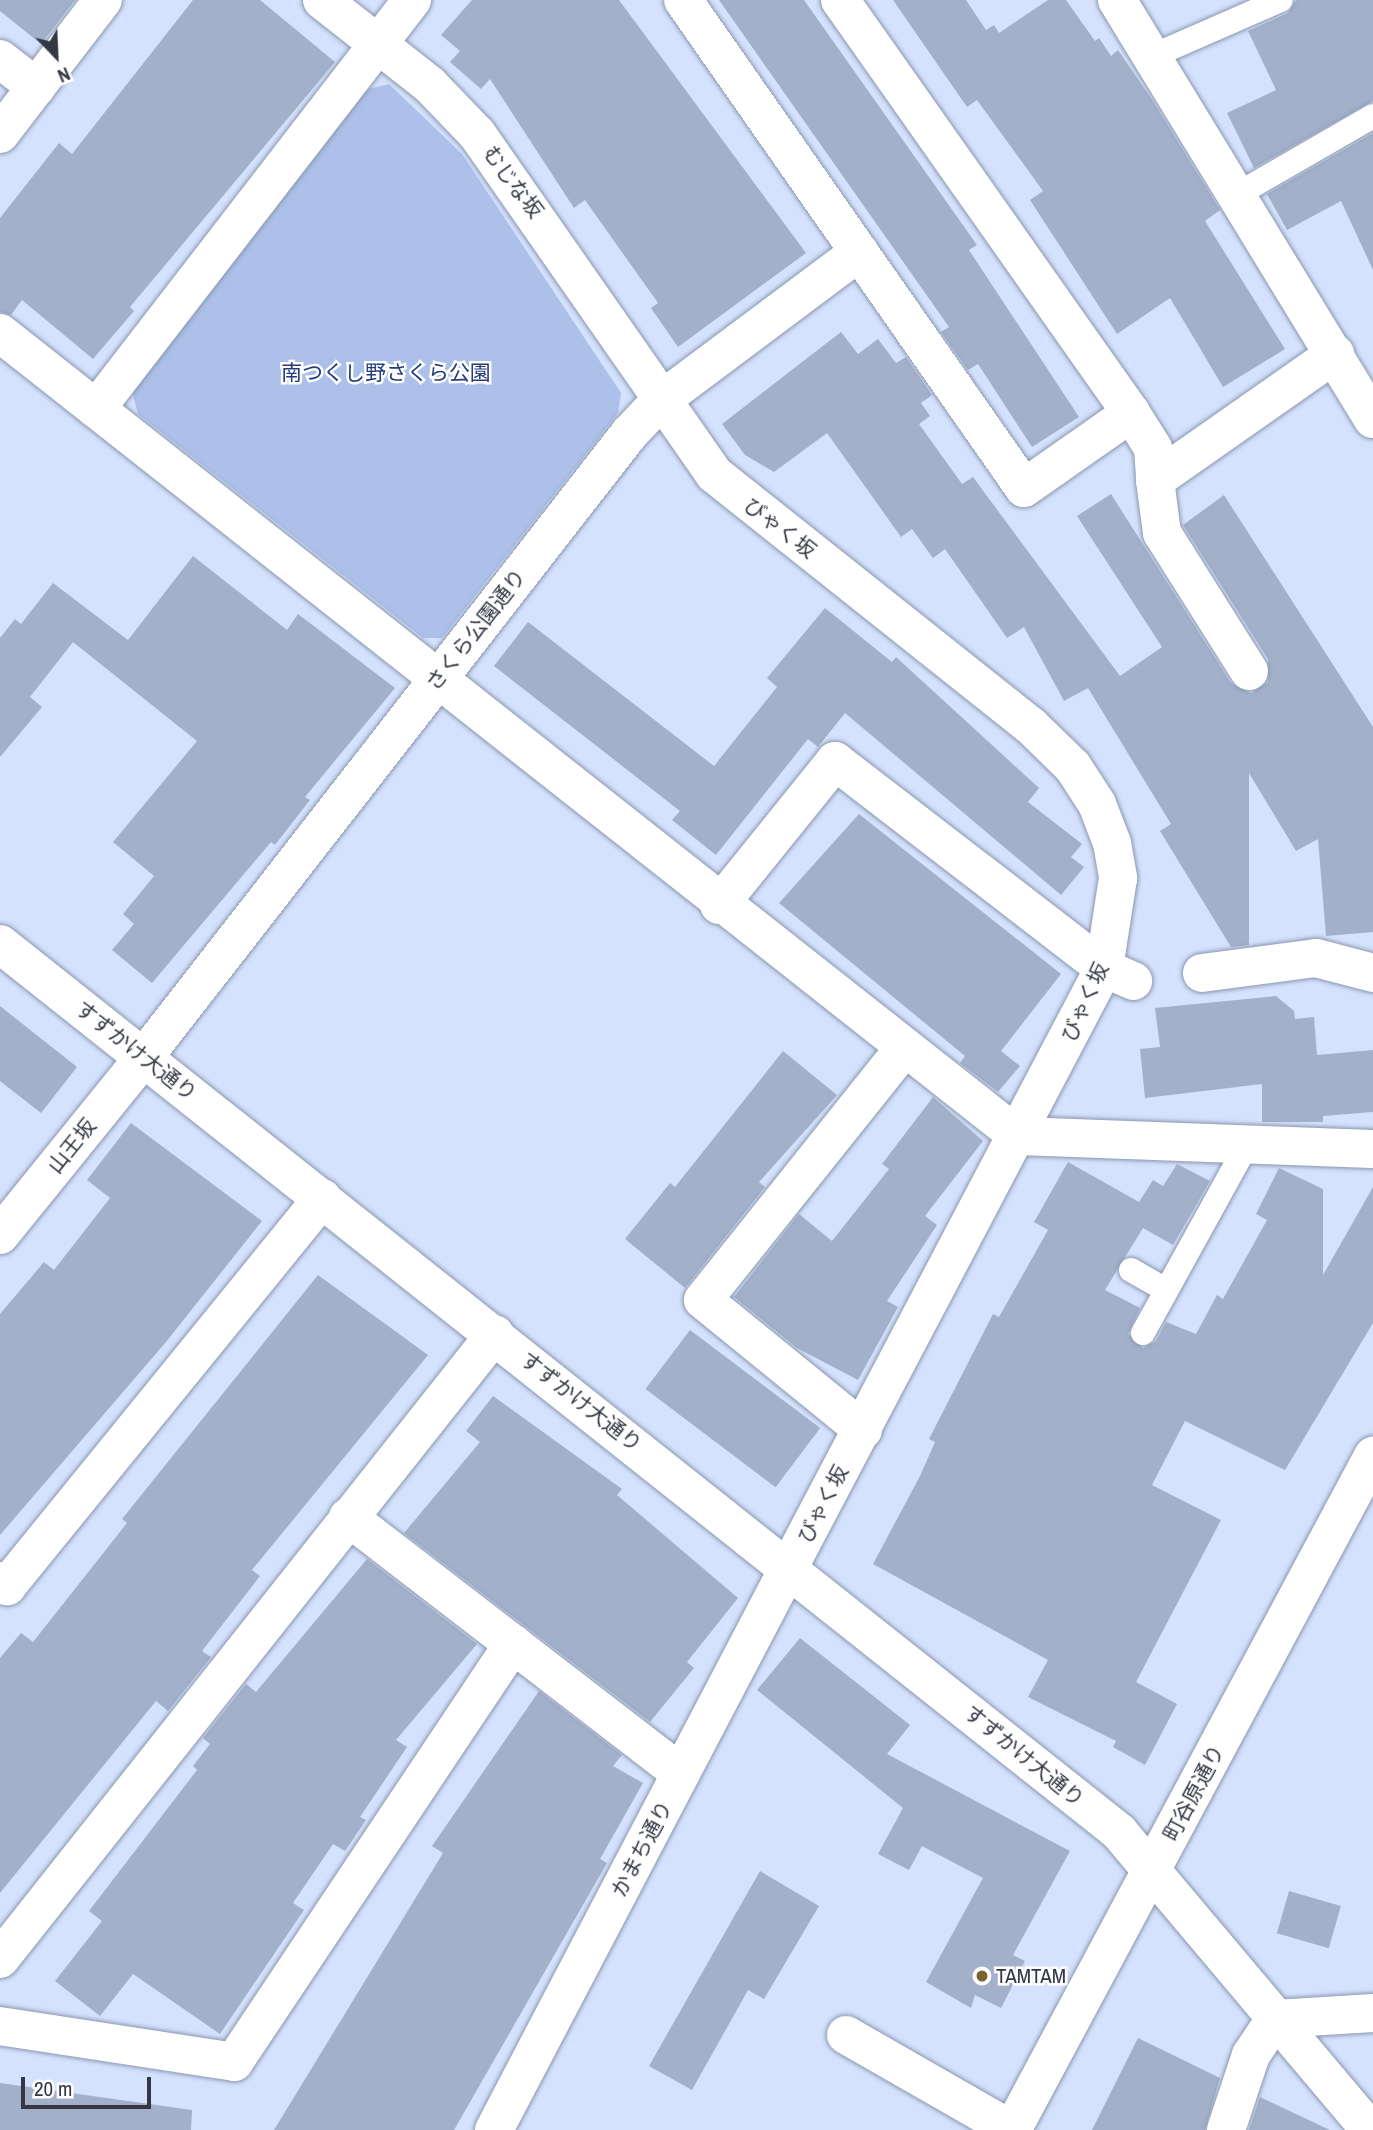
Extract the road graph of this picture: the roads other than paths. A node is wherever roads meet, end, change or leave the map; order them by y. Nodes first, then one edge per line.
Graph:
1 (103, 0) edge
2 (322, 0) edge
3 (412, 0) edge
4 (683, 0) edge
5 (840, 0) edge
6 (1117, 0) edge
7 (1281, 0) edge
8 (378, 44) junction
9 (1155, 55) junction
10 (0, 59) edge
11 (36, 87) junction
12 (1373, 116) edge
13 (0, 134) edge
14 (1238, 194) junction
15 (859, 252) junction
16 (0, 333) edge
17 (1335, 354) junction
18 (660, 401) junction
19 (96, 409) junction
20 (1131, 413) junction
21 (1373, 419) edge
22 (1155, 480) junction
23 (1249, 671) dead end
24 (437, 681) junction
25 (719, 905) junction
26 (0, 944) edge
27 (1202, 973) dead end
28 (1373, 973) edge
29 (1119, 974) junction
30 (904, 1048) junction
31 (144, 1057) junction
32 (1018, 1136) junction
33 (1248, 1143) junction
34 (1373, 1149) edge
35 (322, 1198) junction
36 (0, 1235) edge
37 (1131, 1270) dead end
38 (1166, 1290) junction
39 (1143, 1333) dead end
40 (495, 1334) junction
41 (863, 1430) junction
42 (1373, 1455) edge
43 (348, 1517) junction
44 (789, 1567) junction
45 (0, 1581) edge
46 (513, 1644) junction
47 (681, 1773) junction
48 (1153, 1870) junction
49 (0, 1959) edge
50 (1373, 2013) edge
51 (1275, 2019) junction
52 (0, 2026) edge
53 (846, 2035) dead end
54 (494, 2130) edge
55 (1012, 2130) edge
56 (1226, 2130) edge
57 (1370, 2130) edge

1 - 11 street
2 - 8 street, むじな坂
3 - 8 street
4 - 15 street
5 - 20 street
6 - 9 street
7 - 9 lane
8 - 18 street, むじな坂
8 - 19 street
9 - 14 street
10 - 11 street
11 - 13 street
12 - 14 lane
14 - 17 street
15 - 18 street, さくら公園通り
15 - 20 street
16 - 19 street
17 - 21 street
17 - 22 street
18 - 24 street, さくら公園通り
18 - 29 street, びゃく坂
19 - 24 street
20 - 22 street
22 - 23 street
24 - 25 street
24 - 31 street, さくら公園通り
25 - 29 street
25 - 30 street
26 - 31 street, すずかけ大通り
27 - 28 street
29 - 32 street, びゃく坂
30 - 32 street
30 - 41 street
31 - 35 street, すずかけ大通り
31 - 36 street, 山王坂
32 - 33 street
32 - 41 street, びゃく坂
33 - 34 street
33 - 38 lane
35 - 40 street, すずかけ大通り
35 - 45 street
37 - 38 lane
38 - 39 lane
40 - 43 street
40 - 44 street, すずかけ大通り
41 - 44 street, びゃく坂
42 - 48 street, 町谷原通り
43 - 46 street
43 - 49 street
44 - 47 street, かまち通り
44 - 48 street, すずかけ大通り
46 - 47 street
46 - 52 street
47 - 54 street, かまち通り
48 - 51 street, すずかけ大通り
48 - 55 street, 町谷原通り
50 - 51 street
51 - 56 street
51 - 57 street, すずかけ大通り
53 - 55 street

